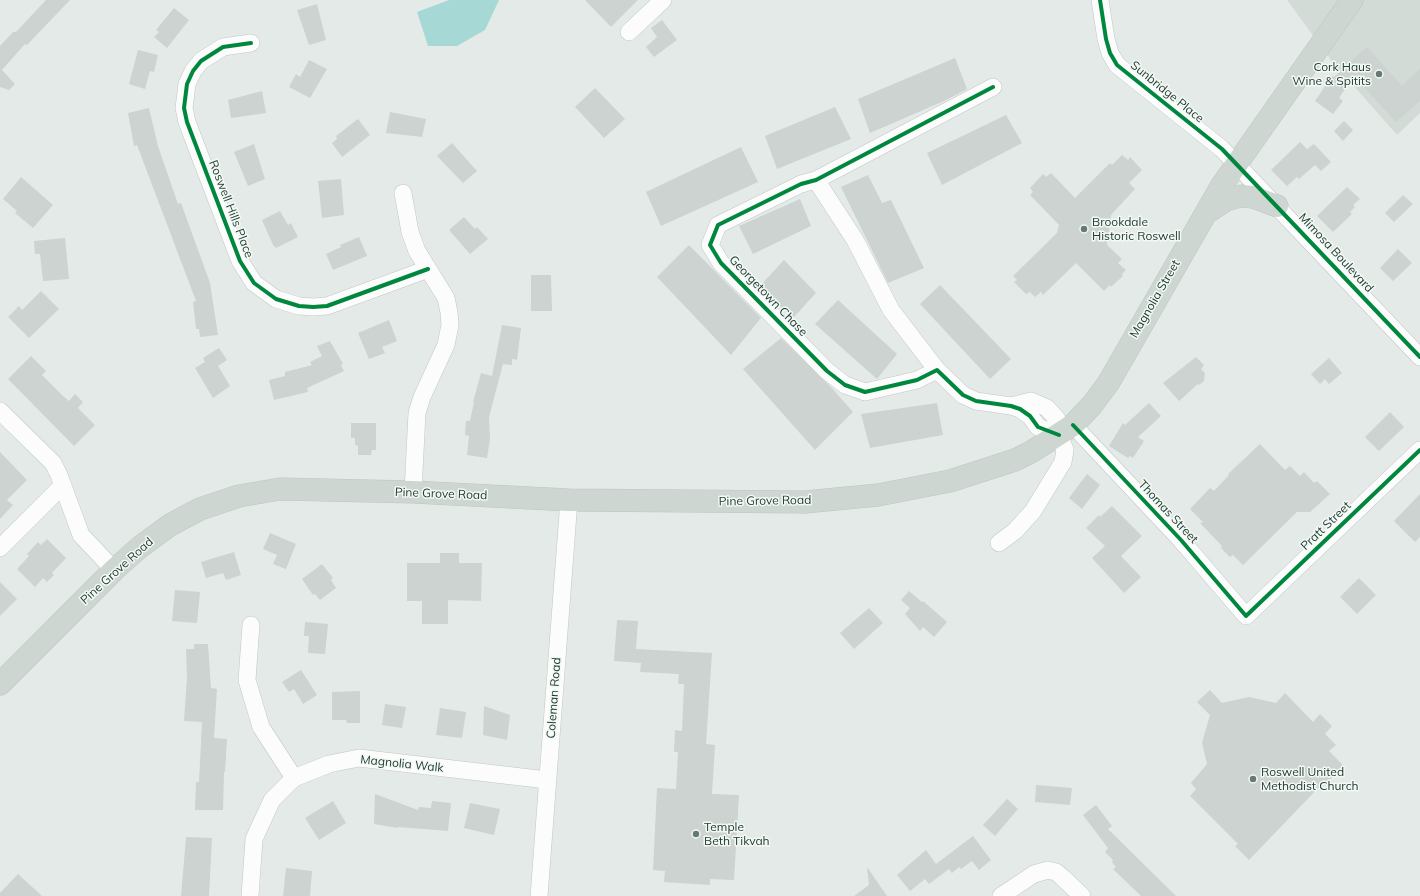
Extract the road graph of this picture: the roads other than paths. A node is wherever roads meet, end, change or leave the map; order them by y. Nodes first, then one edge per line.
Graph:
1 (663, 0) edge
2 (1100, 0) edge
3 (1352, 0) edge
4 (629, 32) dead end
5 (250, 43) dead end
6 (993, 87) dead end
7 (1237, 163) junction
8 (816, 180) junction
9 (403, 193) dead end
10 (1277, 206) junction
11 (1204, 215) junction
12 (428, 269) junction
13 (1420, 357) edge
14 (937, 370) junction
15 (0, 411) edge
16 (1066, 430) junction
17 (1420, 450) edge
18 (950, 481) joint
19 (62, 486) junction
20 (413, 492) junction
21 (569, 500) junction
22 (999, 543) dead end
23 (0, 548) edge
24 (114, 570) junction
25 (1246, 616) joint
26 (251, 625) dead end
27 (0, 684) edge
28 (294, 778) junction
29 (547, 780) junction
30 (250, 896) edge
31 (539, 896) edge
32 (1001, 896) edge
33 (1082, 896) edge

1 - 4 street
2 - 7 street, Sunbridge Place
3 - 7 main road, Magnolia Street
5 - 12 street, Roswell Hills Place
6 - 8 street, Georgetown Chase
7 - 10 street, Mimosa Boulevard
7 - 11 main road, Magnolia Street
8 - 14 street
8 - 14 street, Georgetown Chase
9 - 12 street
10 - 11 main road
10 - 13 street, Mimosa Boulevard
11 - 16 main road, Magnolia Street
12 - 20 street
14 - 16 street
15 - 19 street
16 - 18 main road, Magnolia Street
16 - 22 street
16 - 25 street, Thomas Street
17 - 25 street, Pratt Street
18 - 21 main road, Pine Grove Road
19 - 23 street
19 - 24 street
20 - 21 main road, Pine Grove Road
20 - 24 main road, Pine Grove Road
21 - 29 street, Coleman Road
24 - 27 main road, Pine Grove Road
26 - 28 street
28 - 29 street, Magnolia Walk
28 - 30 street, Magnolia Walk
29 - 31 street, Coleman Road
32 - 33 street

